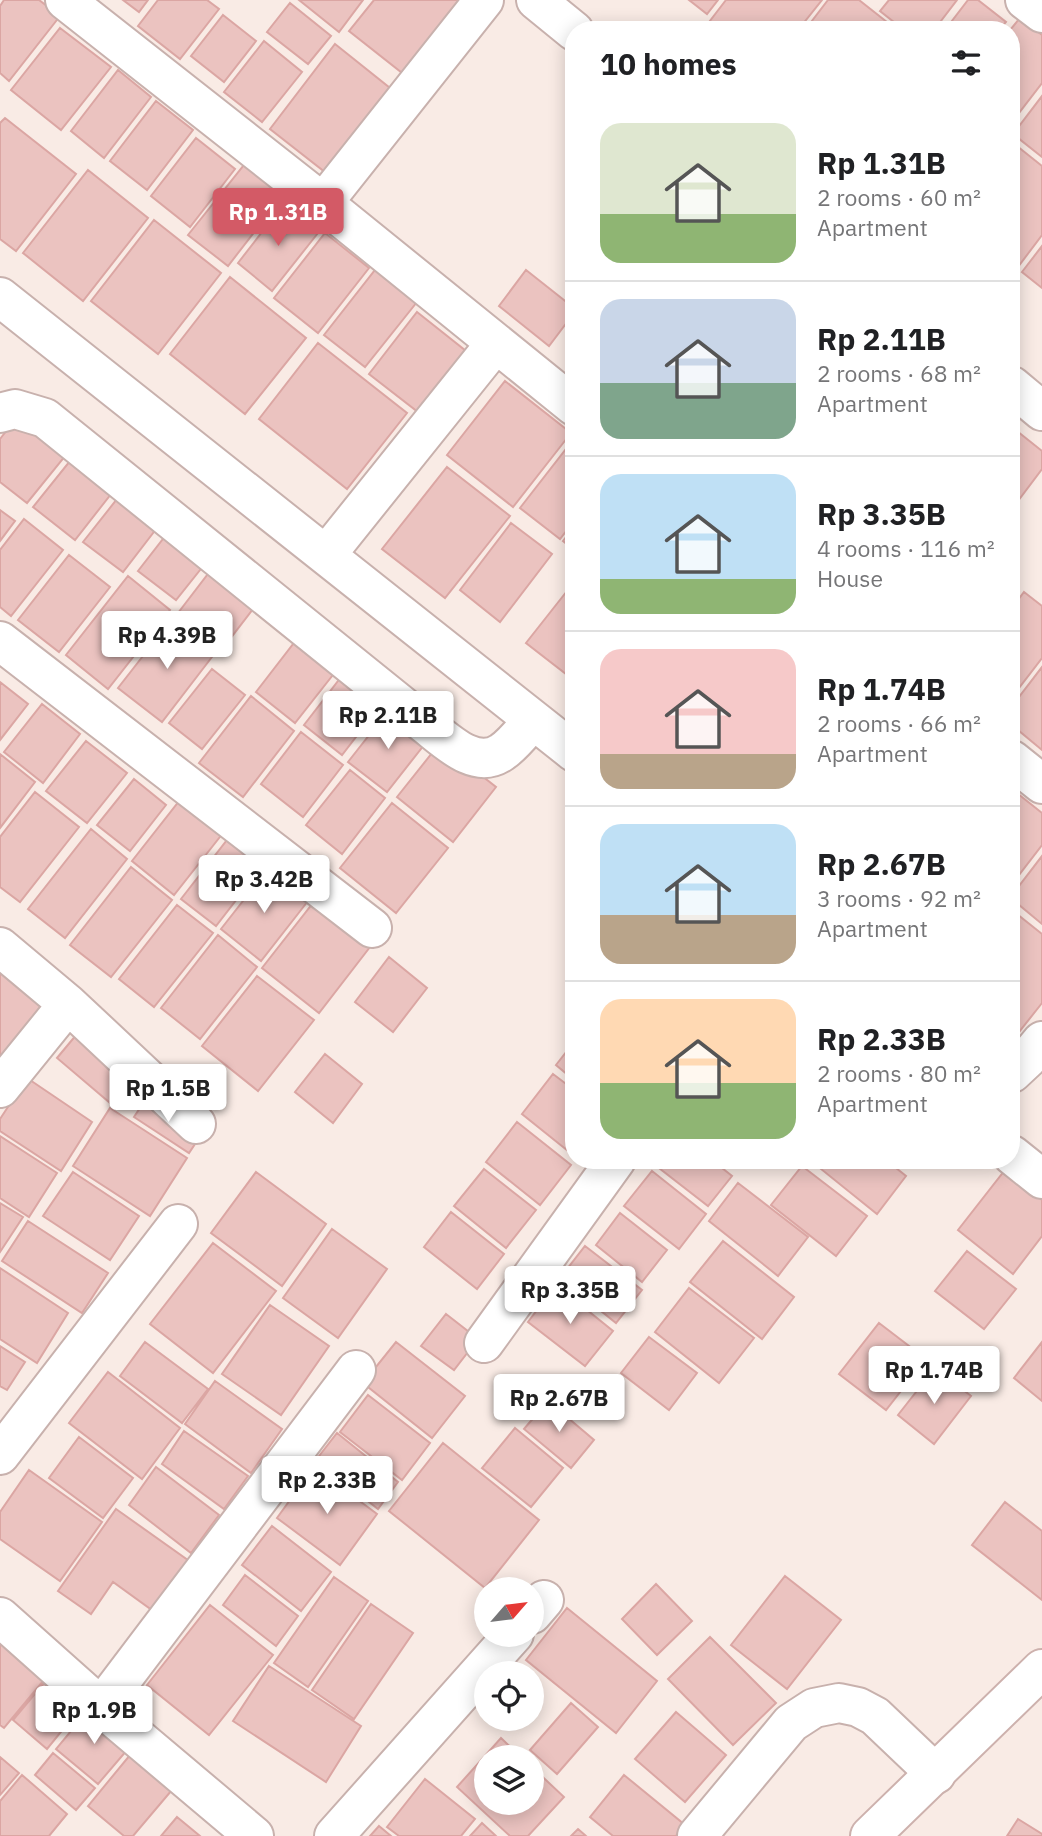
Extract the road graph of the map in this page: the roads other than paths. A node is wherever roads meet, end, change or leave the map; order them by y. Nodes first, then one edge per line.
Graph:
1 (65, 0) edge
2 (484, 0) edge
3 (536, 0) edge
4 (1025, 0) edge
5 (1042, 13) edge
6 (565, 24) edge
7 (323, 203) junction
8 (0, 297) edge
9 (496, 343) junction
10 (1020, 393) edge
11 (565, 399) edge
12 (1042, 411) edge
13 (0, 413) edge
14 (326, 555) junction
15 (0, 641) edge
16 (533, 720) junction
17 (565, 745) edge
18 (1020, 766) edge
19 (1042, 784) edge
20 (372, 928) dead end
21 (0, 947) edge
22 (68, 1004) junction
23 (1042, 1041) edge
24 (1020, 1066) edge
25 (0, 1088) edge
26 (196, 1124) dead end
27 (1020, 1161) edge
28 (610, 1169) edge
29 (1042, 1179) edge
30 (178, 1224) dead end
31 (484, 1343) dead end
32 (356, 1370) dead end
33 (0, 1455) edge
34 (0, 1617) edge
35 (502, 1647) edge
36 (1039, 1679) edge
37 (101, 1707) junction
38 (936, 1774) junction
39 (254, 1836) edge
40 (334, 1836) edge
41 (696, 1836) edge
42 (870, 1836) edge

1 - 7 street
2 - 7 street
3 - 6 street
4 - 5 street
7 - 9 street
8 - 14 street
9 - 11 street
9 - 14 street
10 - 12 street
13 - 16 street
14 - 16 street
15 - 20 street
16 - 17 street
18 - 19 street
21 - 22 street
22 - 25 street
22 - 26 street
23 - 24 street
27 - 29 street
28 - 31 street
30 - 33 street
32 - 37 street
34 - 37 street
35 - 40 street
36 - 38 street
37 - 39 street
38 - 41 street
38 - 42 street

